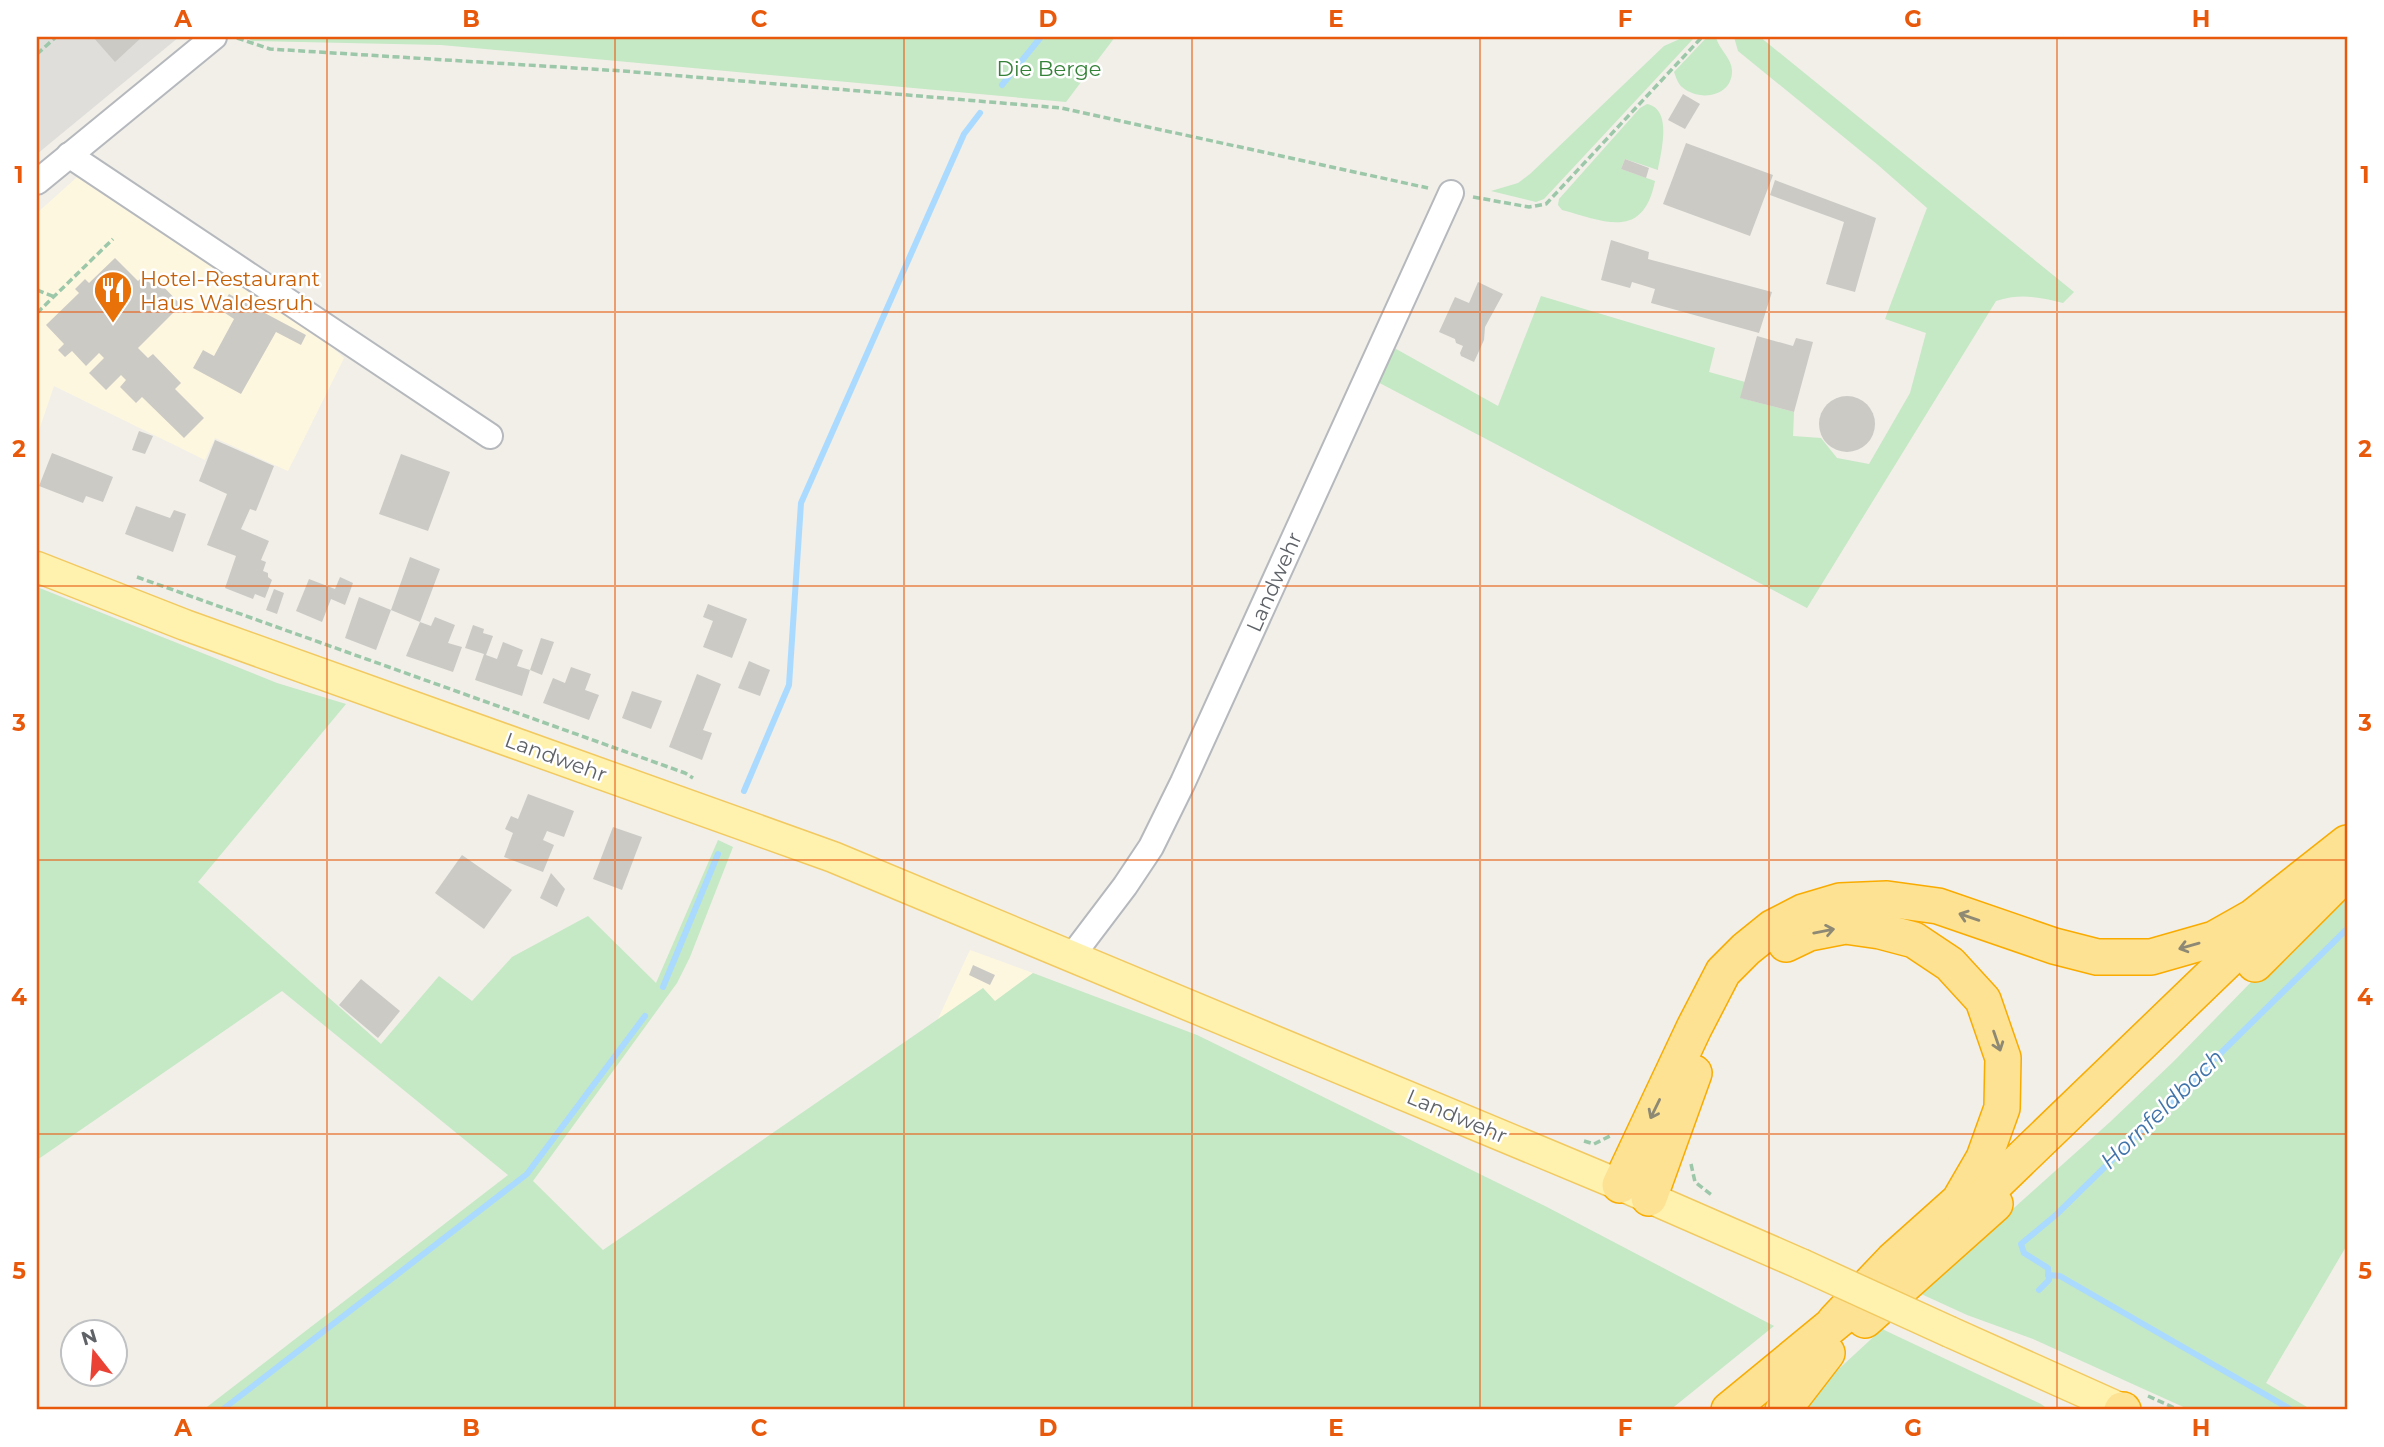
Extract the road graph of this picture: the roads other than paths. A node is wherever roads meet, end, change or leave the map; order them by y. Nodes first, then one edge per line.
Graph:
1 (214, 37) edge
2 (69, 155) junction
3 (37, 182) edge
4 (1451, 193) road end
5 (490, 436) dead end
6 (37, 567) edge
7 (2347, 844) edge
8 (2347, 872) edge
9 (1072, 956) junction
10 (1635, 1191) junction
11 (1831, 1337) junction
12 (1729, 1410) edge
13 (1757, 1410) edge
14 (1783, 1410) edge
15 (2123, 1410) edge

1 - 2 street
2 - 3 street
2 - 5 street
4 - 9 street, Landwehr
6 - 9 main road, Landwehr
7 -> 10 highway
7 - 11 highway
8 - 11 highway
9 - 10 main road, Landwehr
10 -> 11 highway
10 - 15 main road, Landwehr, bridge
11 - 12 highway
11 - 13 highway
11 - 14 highway

